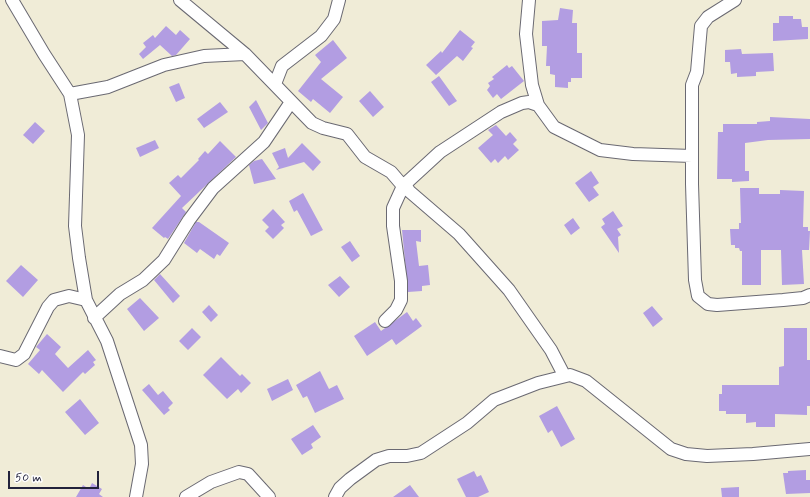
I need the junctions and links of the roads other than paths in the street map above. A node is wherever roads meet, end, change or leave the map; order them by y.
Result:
1 (12, 0) edge
2 (180, 0) edge
3 (339, 0) edge
4 (529, 0) edge
5 (735, 0) edge
6 (245, 54) junction
7 (275, 84) junction
8 (70, 94) junction
9 (291, 102) junction
10 (538, 105) junction
11 (692, 156) junction
12 (404, 185) junction
13 (810, 295) edge
14 (86, 300) junction
15 (94, 318) junction
16 (385, 321) dead end
17 (0, 356) edge
18 (564, 375) junction
19 (810, 449) edge
20 (136, 497) edge
21 (186, 497) edge
22 (269, 497) edge
23 (335, 497) edge

1 - 8 street
2 - 6 street
3 - 7 street
4 - 10 street
5 - 11 street
6 - 7 street
6 - 8 street
7 - 9 street
8 - 14 street
9 - 12 street
9 - 15 street
10 - 11 street
10 - 12 street
11 - 13 street
12 - 16 street
12 - 18 street
14 - 15 street
14 - 17 street
15 - 20 street
18 - 19 street
18 - 23 street
21 - 22 street

